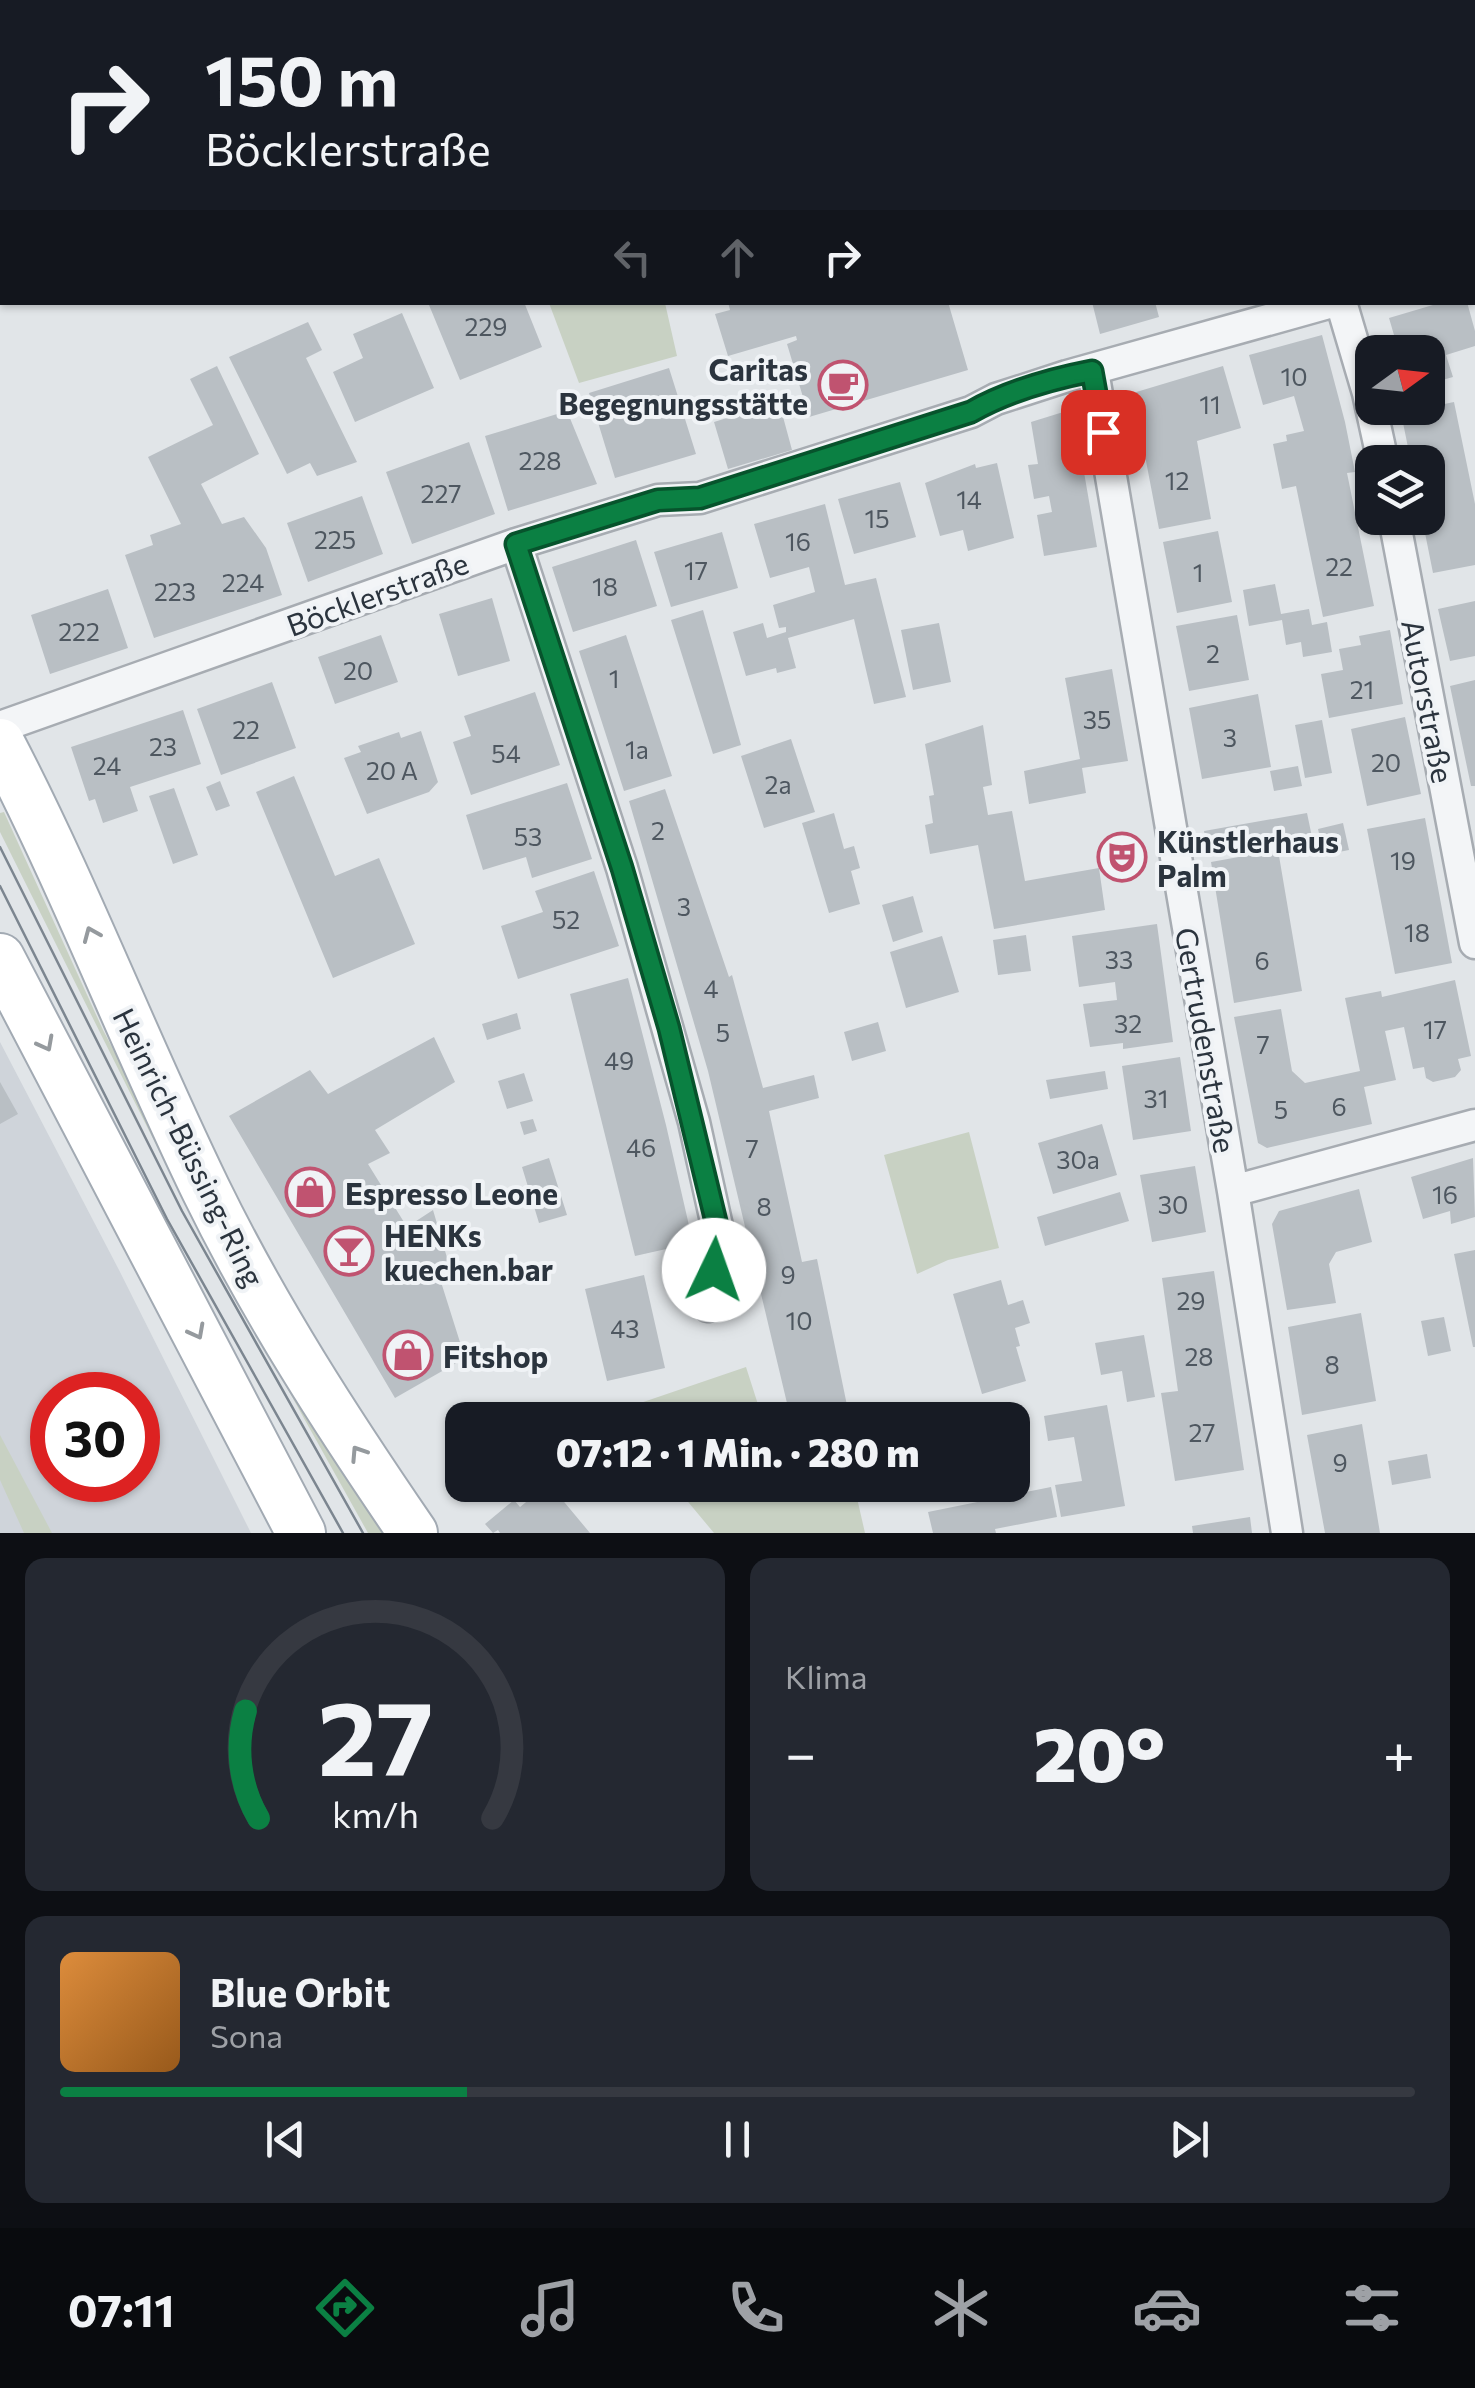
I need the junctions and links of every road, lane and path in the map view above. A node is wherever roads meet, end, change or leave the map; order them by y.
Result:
1 (1322, 305) edge
2 (1342, 305) edge
3 (1092, 371) junction
4 (1379, 445) edge
5 (1397, 535) edge
6 (516, 544) junction
7 (0, 728) edge
8 (0, 743) edge
9 (1475, 943) edge
10 (0, 958) edge
11 (1475, 1126) edge
12 (1232, 1191) junction
13 (708, 1306) dead end
14 (301, 1533) edge
15 (413, 1533) edge
16 (1287, 1533) edge

1 - 3 street, Böcklerstraße
2 - 4 street
3 - 6 street, Böcklerstraße
3 - 12 street, Gertrudenstraße
5 - 9 street, Autorstraße
6 - 7 street, Böcklerstraße
6 - 13 street
15 -> 8 main road, Heinrich-Büssing-Ring
10 -> 14 main road
11 - 12 street
12 - 16 street, Gertrudenstraße

